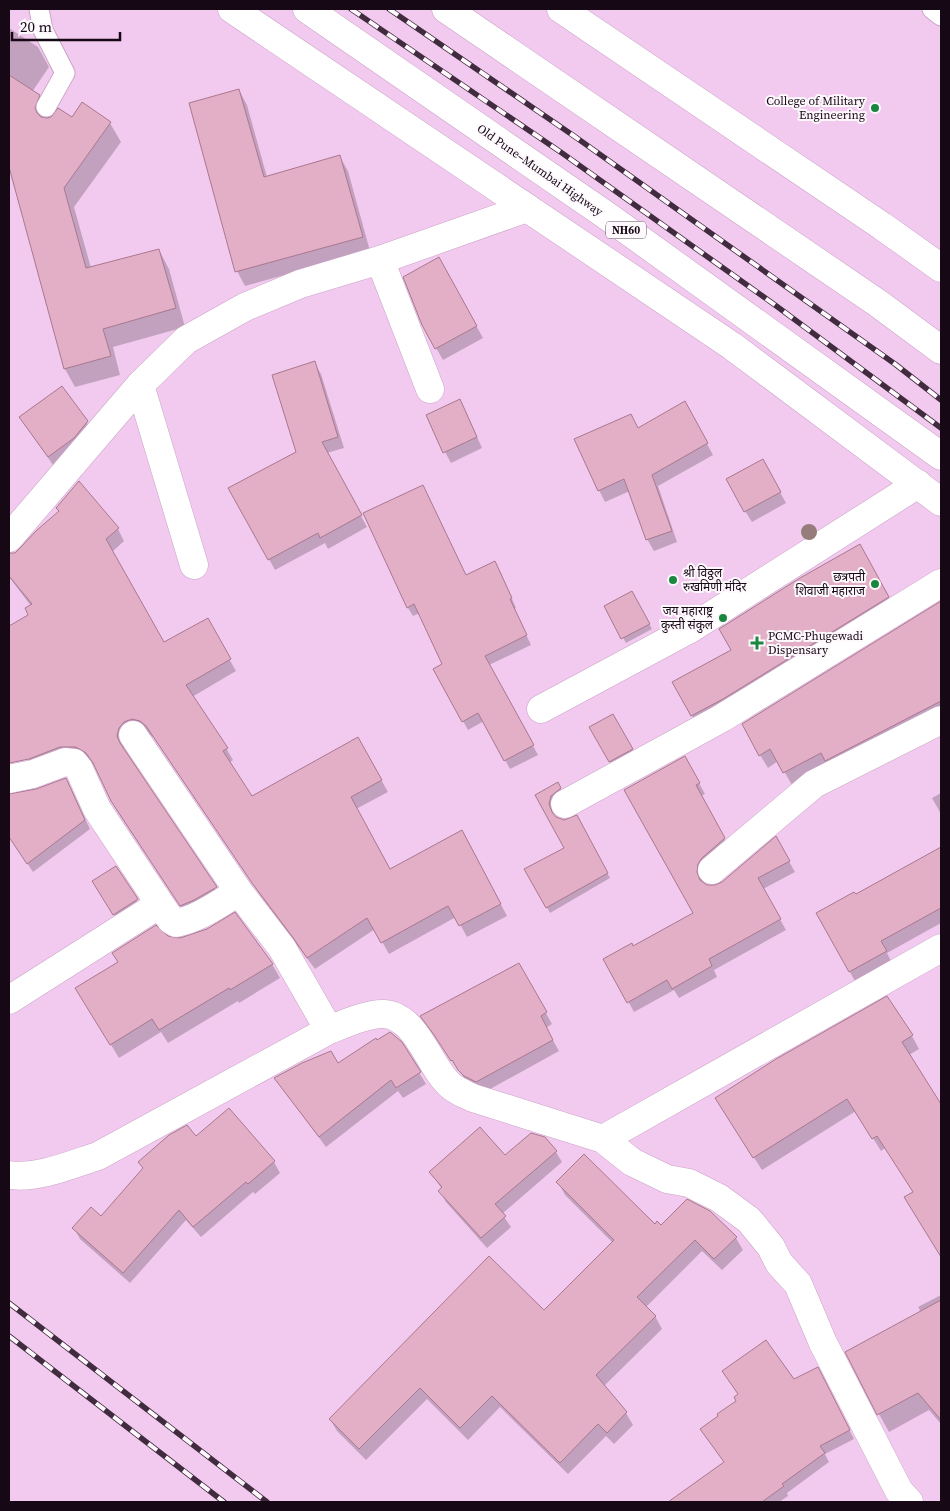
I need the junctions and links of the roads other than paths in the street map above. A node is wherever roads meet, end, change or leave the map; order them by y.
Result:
1 (39, 9) edge
2 (232, 9) edge
3 (307, 9) edge
4 (446, 9) edge
5 (561, 9) edge
6 (932, 9) edge
7 (941, 16) edge
8 (46, 107) dead end
9 (527, 208) junction
10 (380, 260) junction
11 (941, 268) edge
12 (941, 350) edge
13 (140, 385) junction
14 (430, 389) dead end
15 (941, 456) edge
16 (918, 484) junction
17 (941, 502) edge
18 (9, 538) edge
19 (194, 565) dead end
20 (941, 583) edge
21 (541, 709) dead end
22 (941, 720) edge
23 (133, 735) dead end
24 (9, 779) edge
25 (565, 804) dead end
26 (712, 870) dead end
27 (239, 892) junction
28 (160, 904) junction
29 (941, 948) edge
30 (9, 1000) edge
31 (329, 1030) junction
32 (603, 1139) junction
33 (9, 1175) edge
34 (910, 1502) edge

1 - 8 lane
2 - 9 main road
3 - 15 main road, Old Pune–Mumbai Highway / NH60
4 - 12 main road
5 - 11 main road
6 - 7 lane
9 - 10 main road
9 - 16 main road
10 - 13 main road
10 - 14 main road
13 - 18 main road
13 - 19 main road
16 - 17 main road
16 - 21 main road
20 - 25 main road
22 - 26 main road
23 - 27 main road
24 - 28 main road
27 - 28 main road
27 - 31 main road
28 - 30 main road
29 - 32 main road
31 - 32 main road
31 - 33 main road
32 - 34 main road

